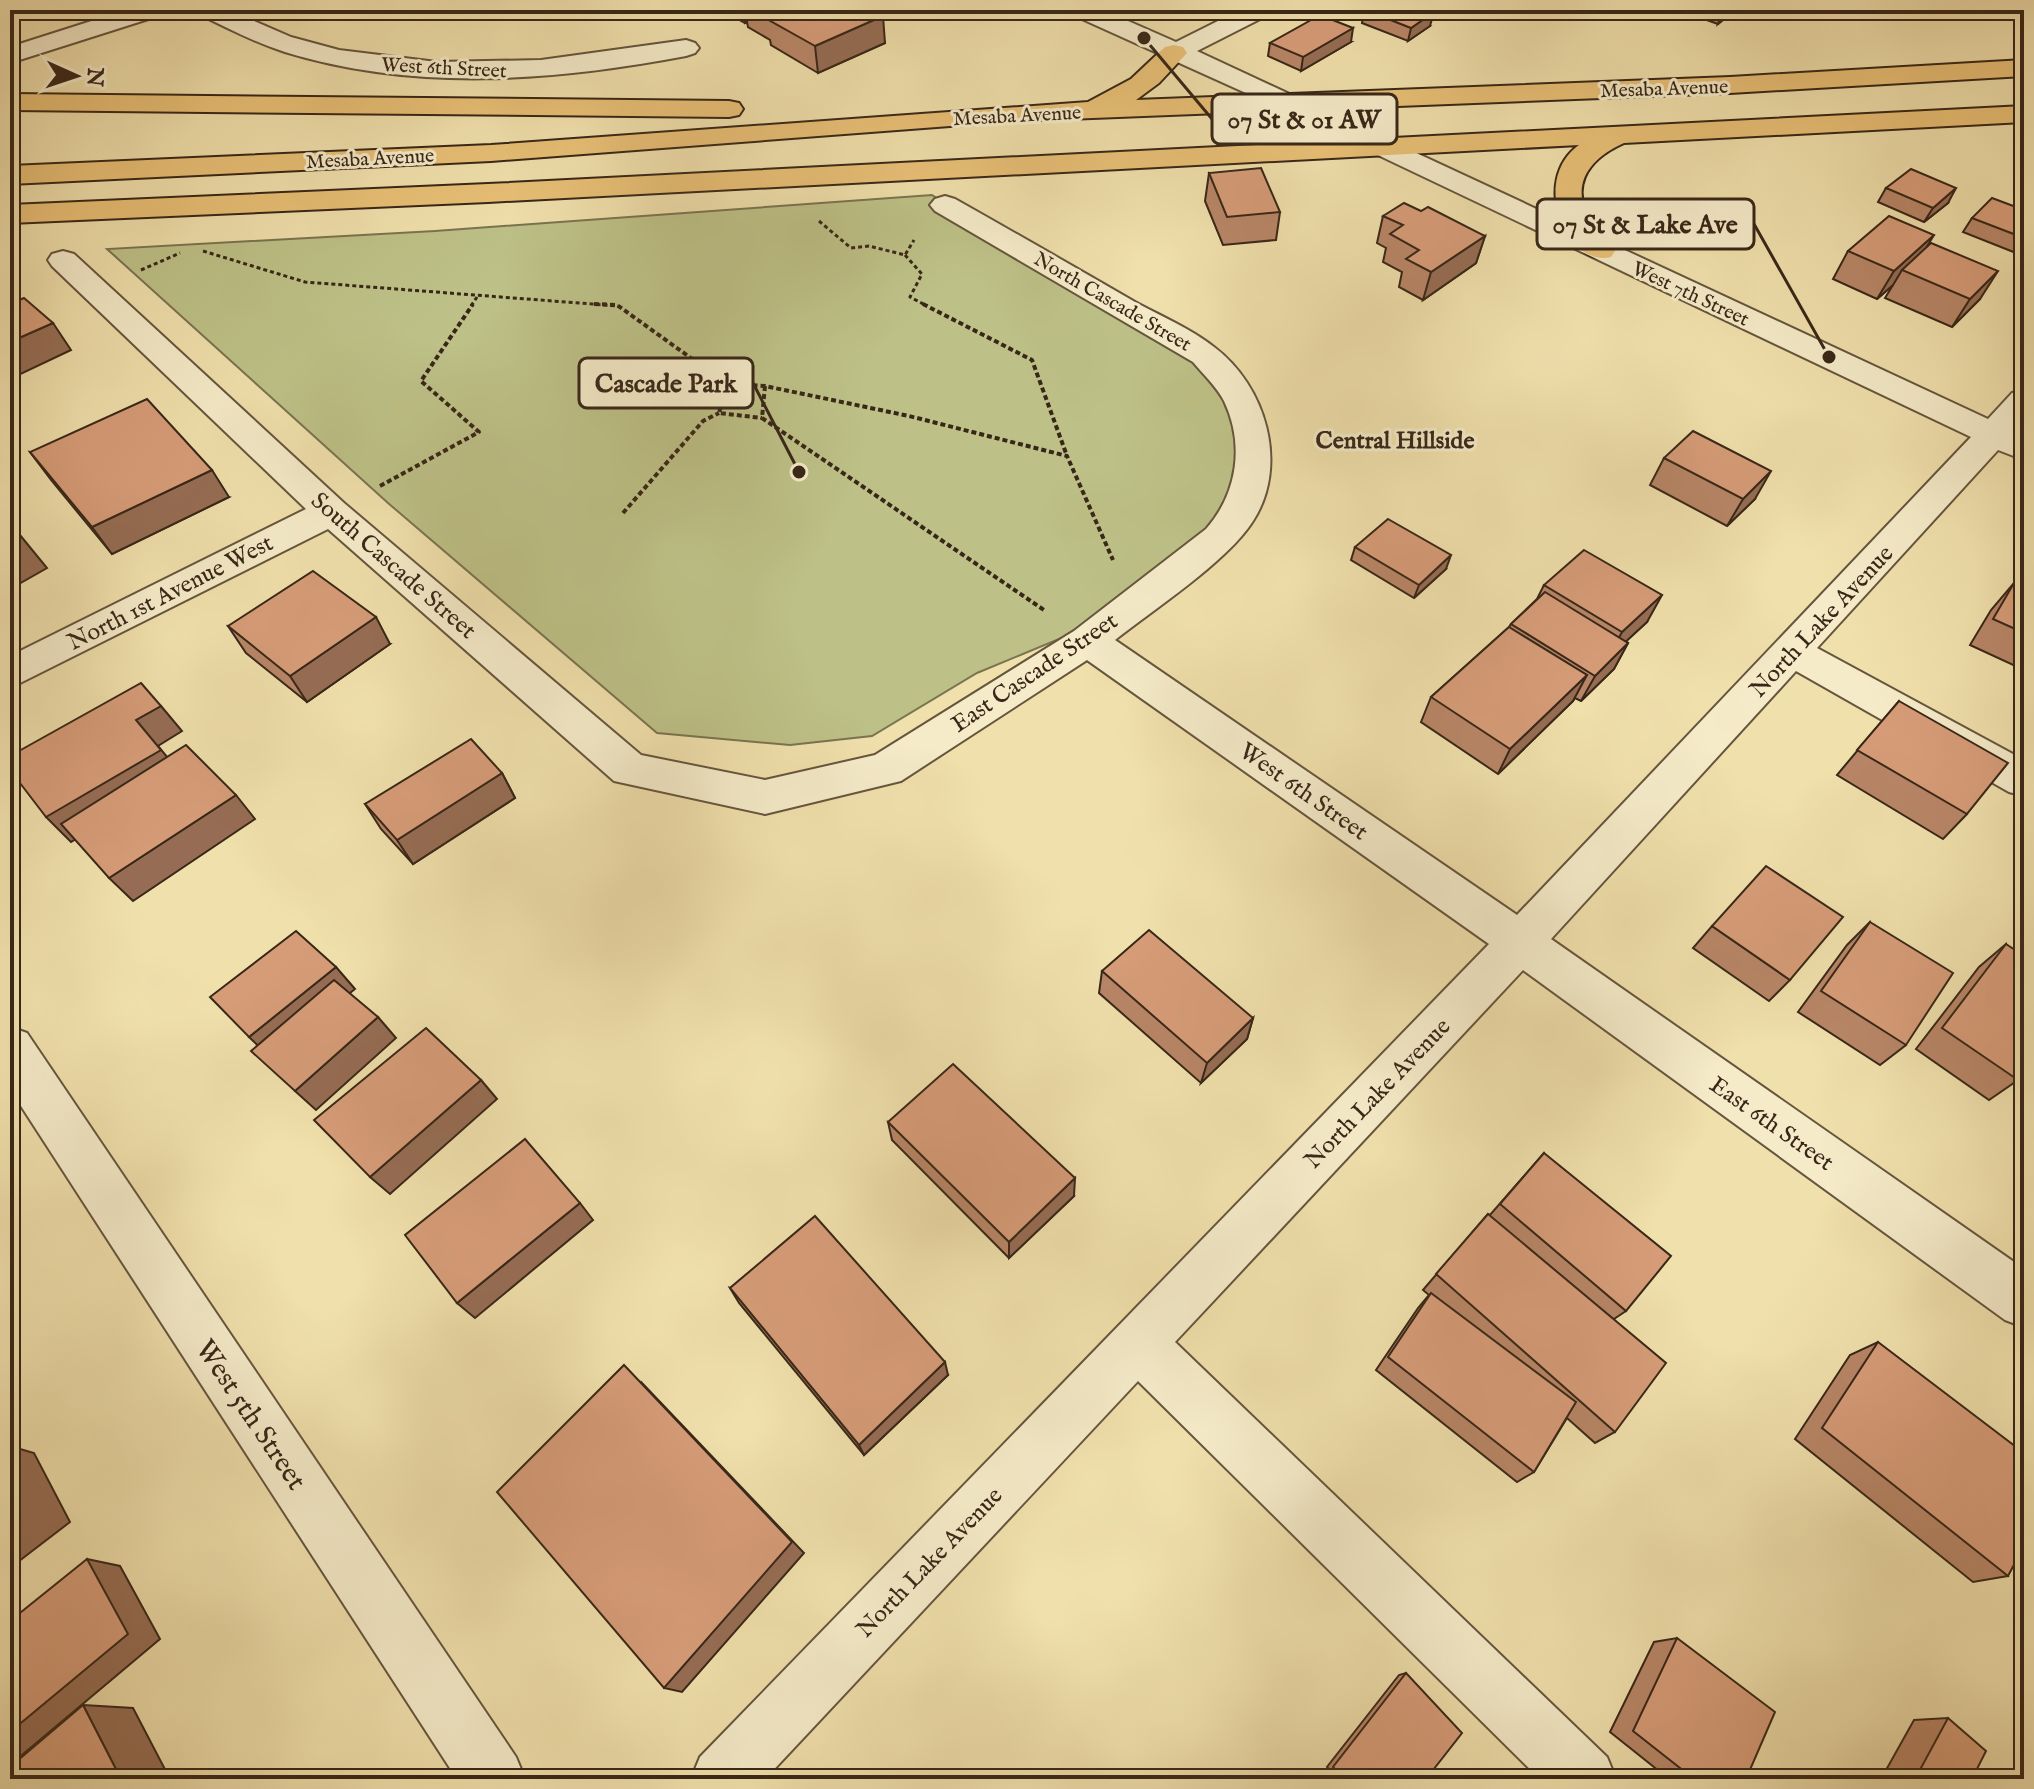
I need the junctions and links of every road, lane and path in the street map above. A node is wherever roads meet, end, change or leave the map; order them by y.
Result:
1 (152, 10) edge
2 (209, 10) edge
3 (1082, 10) edge
4 (1259, 10) edge
5 (686, 48) dead end
6 (1174, 53) junction
7 (10, 55) edge
8 (2024, 68) edge
9 (1287, 101) junction
10 (10, 102) edge
11 (1079, 111) junction
12 (1016, 113) junction
13 (2024, 114) edge
14 (1623, 133) junction
15 (1377, 146) junction
16 (10, 175) edge
17 (945, 205) joint
18 (10, 214) edge
19 (819, 221) dead end
20 (195, 246) dead end
21 (1600, 251) junction
22 (905, 255) junction
23 (63, 260) dead end
24 (477, 297) junction
25 (727, 384) junction
26 (765, 386) junction
27 (719, 413) junction
28 (762, 418) junction
29 (1250, 427) joint
30 (2014, 428) edge
31 (1067, 456) junction
32 (379, 486) dead end
33 (331, 512) junction
34 (623, 513) dead end
35 (1132, 605) junction
36 (1088, 641) junction
37 (1793, 652) junction
38 (10, 673) edge
39 (2024, 780) edge
40 (765, 797) joint
41 (1519, 944) junction
42 (10, 1048) edge
43 (2024, 1301) edge
44 (1138, 1343) junction
45 (494, 1779) edge
46 (722, 1779) edge
47 (1585, 1779) edge

1 - 7 street
2 - 5 street, West 6th Street
3 - 6 street, West 7th Street
4 - 6 street
6 - 9 street, West 7th Street
6 - 11 highway
8 - 9 highway, Mesaba Avenue
9 - 11 highway, Mesaba Avenue
9 - 15 street, West 7th Street
10 - 12 highway
11 - 12 highway, Mesaba Avenue
12 - 16 highway, Mesaba Avenue
13 - 14 highway, Mesaba Avenue
14 - 15 highway, Mesaba Avenue
14 - 21 highway
15 - 18 highway, Mesaba Avenue
15 - 21 street, West 7th Street
17 - 22 path
17 - 29 street, North Cascade Street
19 - 22 path
20 - 24 path
21 - 30 street, West 7th Street
22 - 31 path
23 - 33 street, South Cascade Street
24 - 25 path
24 - 32 path
25 - 26 path
25 - 27 path
26 - 28 path
26 - 31 path
27 - 28 path
27 - 34 path
28 - 36 path
29 - 35 street, East Cascade Street
30 - 37 street, North Lake Avenue
31 - 35 path
33 - 38 street, North 1st Avenue West
33 - 40 street, South Cascade Street
35 - 36 street, East Cascade Street
36 - 40 street, East Cascade Street
36 - 41 street, West 6th Street
37 - 39 street
37 - 41 street, North Lake Avenue
41 - 43 street, East 6th Street
41 - 44 street, North Lake Avenue
42 - 45 street, West 5th Street
44 - 46 street, North Lake Avenue
44 - 47 street

